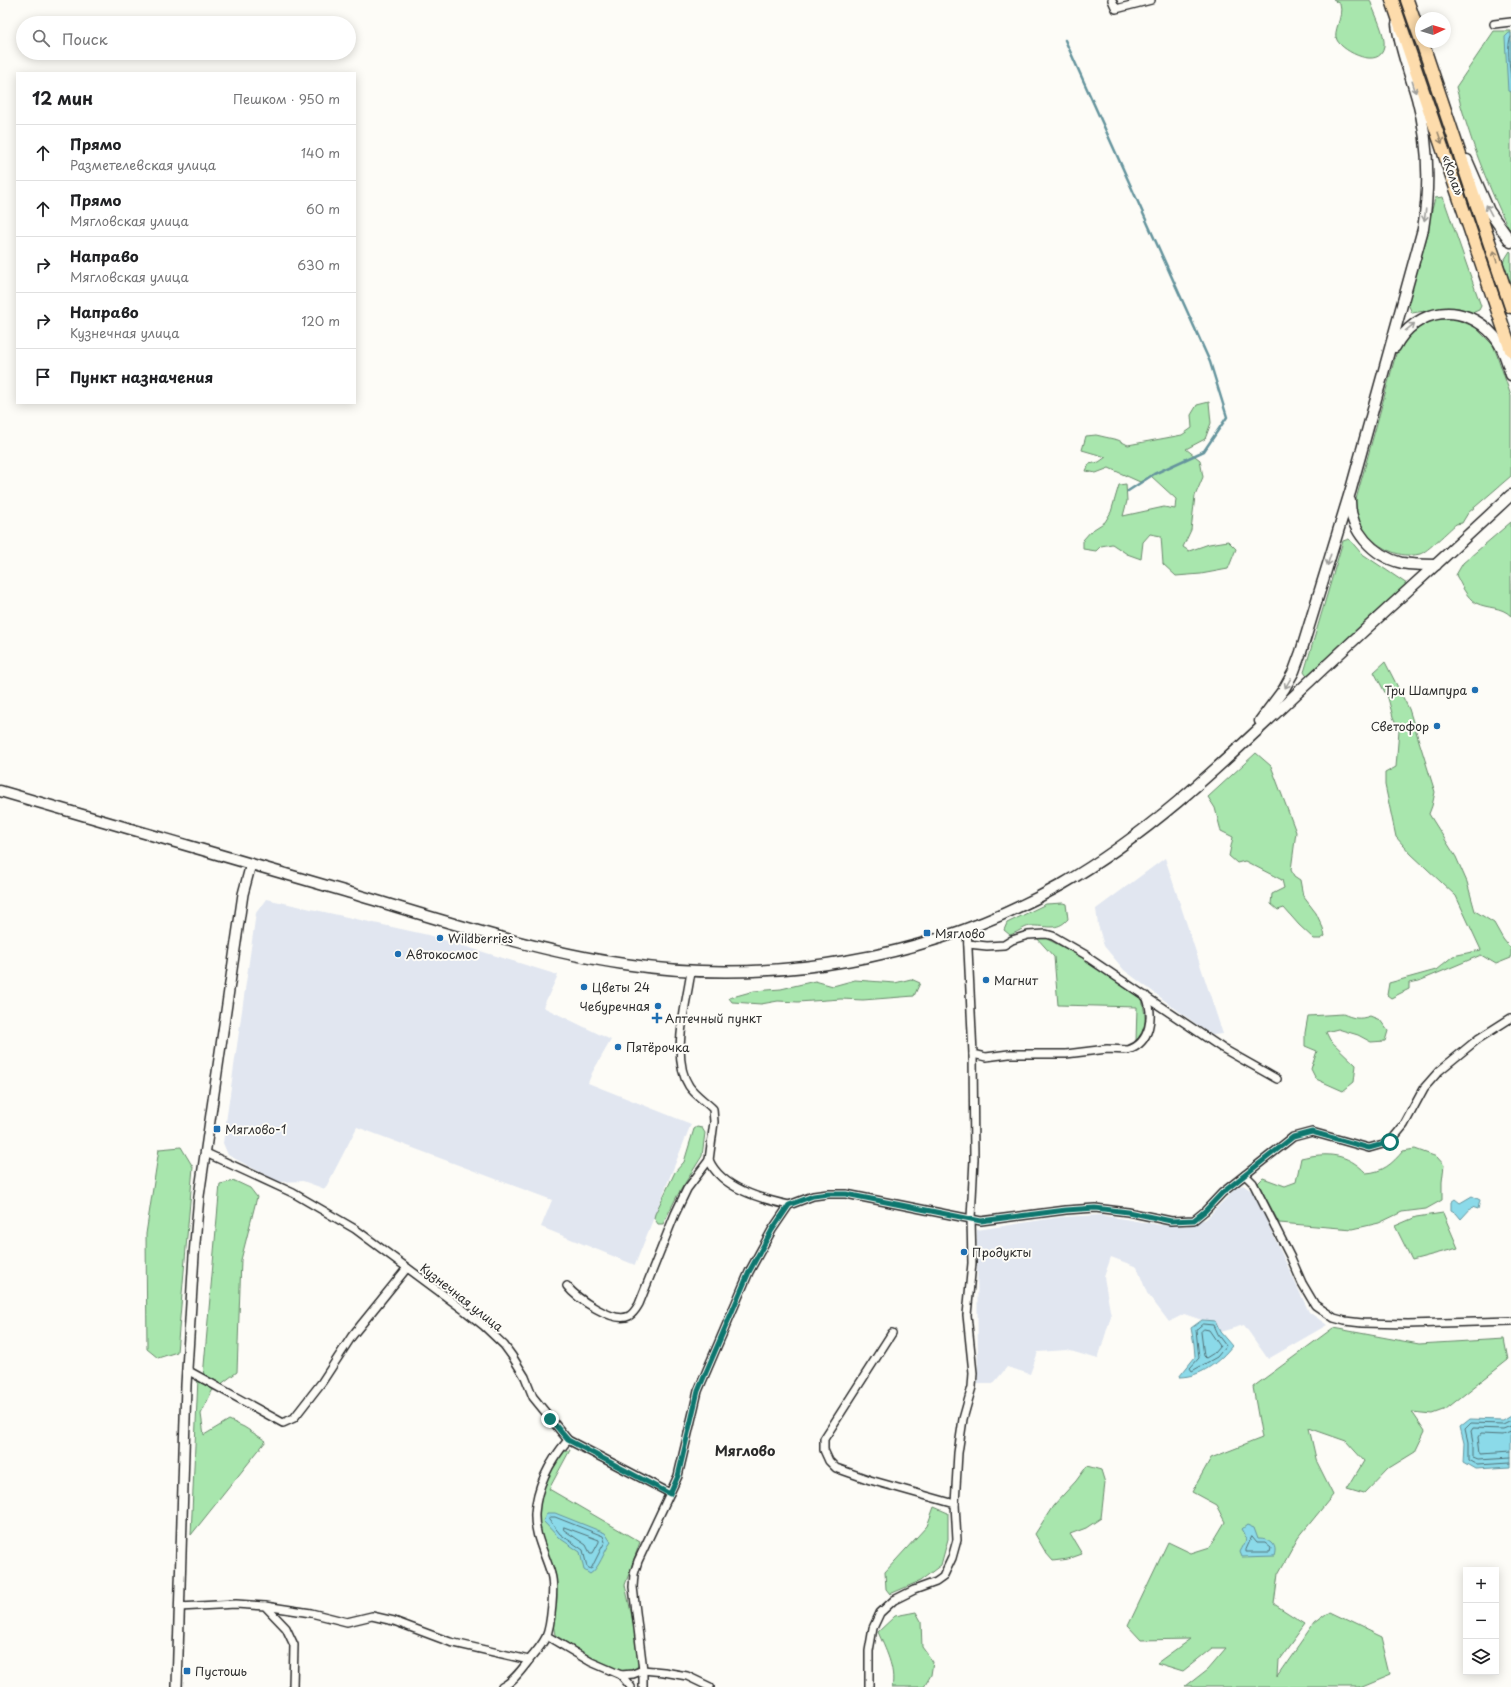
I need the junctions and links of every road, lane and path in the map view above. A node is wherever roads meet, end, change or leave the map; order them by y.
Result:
1 (1112, 0) edge
2 (1151, 0) edge
3 (1407, 0) edge
4 (1394, 4) edge
5 (1511, 22) edge
6 (1415, 23) edge
7 (1494, 24) dead end
8 (1423, 48) edge
9 (1448, 118) junction
10 (1511, 242) edge
11 (1511, 307) edge
12 (1511, 350) edge
13 (1388, 359) junction
14 (1511, 375) edge
15 (1351, 489) junction
16 (1511, 495) edge
17 (1436, 565) junction
18 (1249, 738) junction
19 (0, 791) edge
20 (251, 864) junction
21 (967, 928) junction
22 (968, 944) junction
23 (691, 971) junction
24 (1146, 996) junction
25 (1511, 1018) edge
26 (973, 1054) junction
27 (1277, 1079) dead end
28 (206, 1153) junction
29 (709, 1160) junction
30 (1245, 1175) junction
31 (789, 1205) junction
32 (971, 1218) junction
33 (407, 1268) junction
34 (567, 1286) dead end
35 (1511, 1321) edge
36 (892, 1333) dead end
37 (187, 1370) junction
38 (568, 1440) junction
39 (670, 1494) junction
40 (955, 1504) junction
41 (265, 1606) junction
42 (179, 1607) junction
43 (547, 1636) junction
44 (529, 1660) junction
45 (644, 1670) junction
46 (621, 1675) junction
47 (177, 1687) edge
48 (293, 1687) edge
49 (502, 1687) edge
50 (631, 1687) edge
51 (643, 1687) edge
52 (710, 1687) edge
53 (870, 1687) edge

1 - 2 street
3 - 6 highway, «Кола»
4 -> 12 highway, «Кола»
4 -> 13 main road
5 - 7 street
8 - 9 highway, «Кола»
10 -> 9 main road
11 -> 9 highway, «Кола»
13 -> 14 main road
13 - 15 main road
15 - 17 main road
15 -> 18 main road
16 - 17 main road
17 - 18 main road
18 - 21 main road
19 - 20 main road
20 - 23 main road
20 - 28 street
21 - 22 street
21 - 23 main road
22 - 24 street
22 - 26 street
23 - 29 street
24 - 26 street
24 - 27 street
25 - 30 street
26 - 32 street
28 - 33 street, Кузнечная улица
28 - 37 street
29 - 31 street
29 - 34 street
30 - 32 street
30 - 35 street
31 - 32 street
31 - 39 street
32 - 40 street
33 - 37 street
33 - 38 street, Кузнечная улица
36 - 40 street
37 - 42 street
38 - 39 street, Кузнечная улица
38 - 43 street
39 - 45 street
40 - 53 street
41 - 42 street
41 - 44 street
41 - 48 street
42 - 47 street
43 - 44 street
43 - 46 street
44 - 49 street
45 - 46 street
45 - 51 street
45 - 52 street
46 - 50 street

